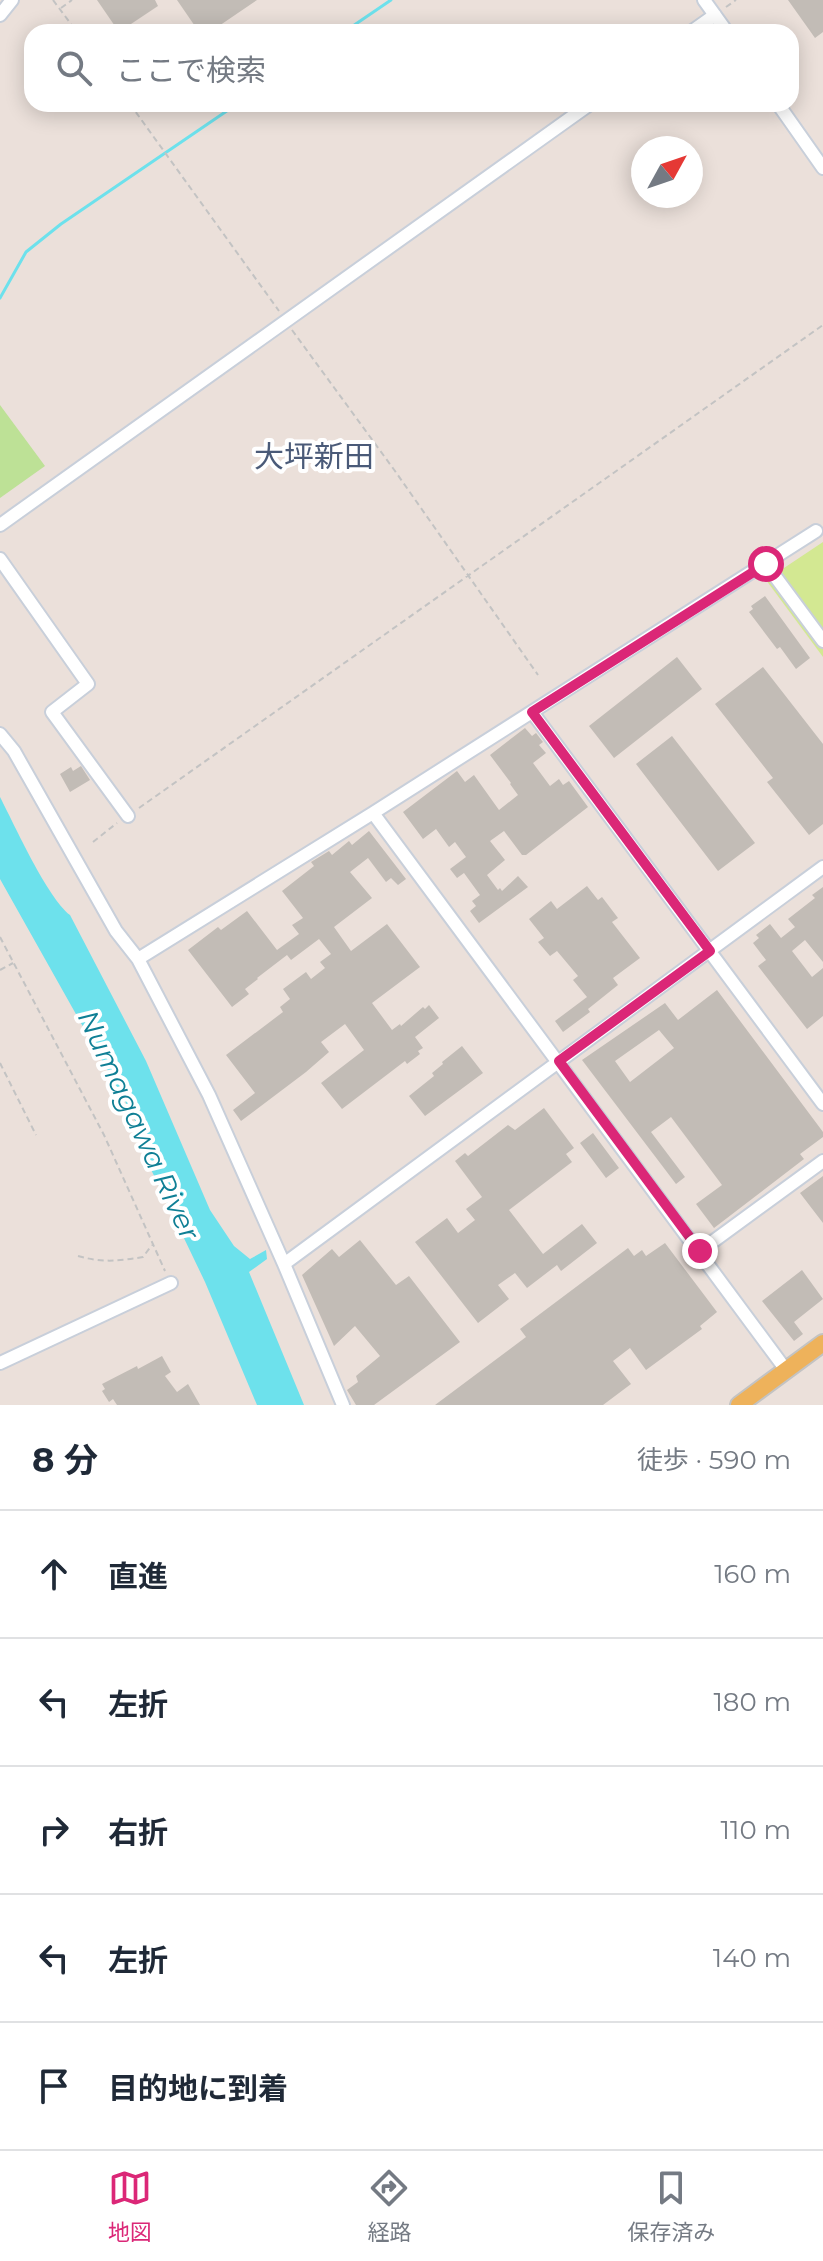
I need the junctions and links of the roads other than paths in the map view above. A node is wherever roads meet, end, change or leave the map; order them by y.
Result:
1 (12, 0) edge
2 (704, 0) edge
3 (0, 15) edge
4 (715, 15) junction
5 (702, 24) edge
6 (721, 24) edge
7 (579, 112) edge
8 (784, 112) edge
9 (823, 168) edge
10 (0, 525) edge
11 (816, 531) dead end
12 (0, 559) edge
13 (766, 564) junction
14 (823, 641) edge
15 (532, 712) junction
16 (0, 734) edge
17 (373, 813) junction
18 (128, 816) road end
19 (823, 867) edge
20 (710, 951) junction
21 (138, 959) junction
22 (559, 1061) junction
23 (823, 1104) edge
24 (823, 1161) edge
25 (700, 1251) junction
26 (284, 1264) junction
27 (171, 1283) road end
28 (823, 1343) edge
29 (0, 1363) edge
30 (786, 1370) junction
31 (343, 1405) edge
32 (739, 1405) edge

1 - 3 street
2 - 4 street
4 - 5 street
4 - 6 street
7 - 10 street
8 - 9 street
11 - 13 street
12 - 18 street
13 - 14 street
13 - 15 street
15 - 17 street
15 - 20 street
16 - 21 street
17 - 21 street
17 - 22 street
19 - 20 street
20 - 22 street
20 - 23 street
21 - 26 street
22 - 25 street
22 - 26 street
24 - 25 street
25 - 30 street
26 - 31 street
27 - 29 street
28 - 30 main road
30 - 32 main road

